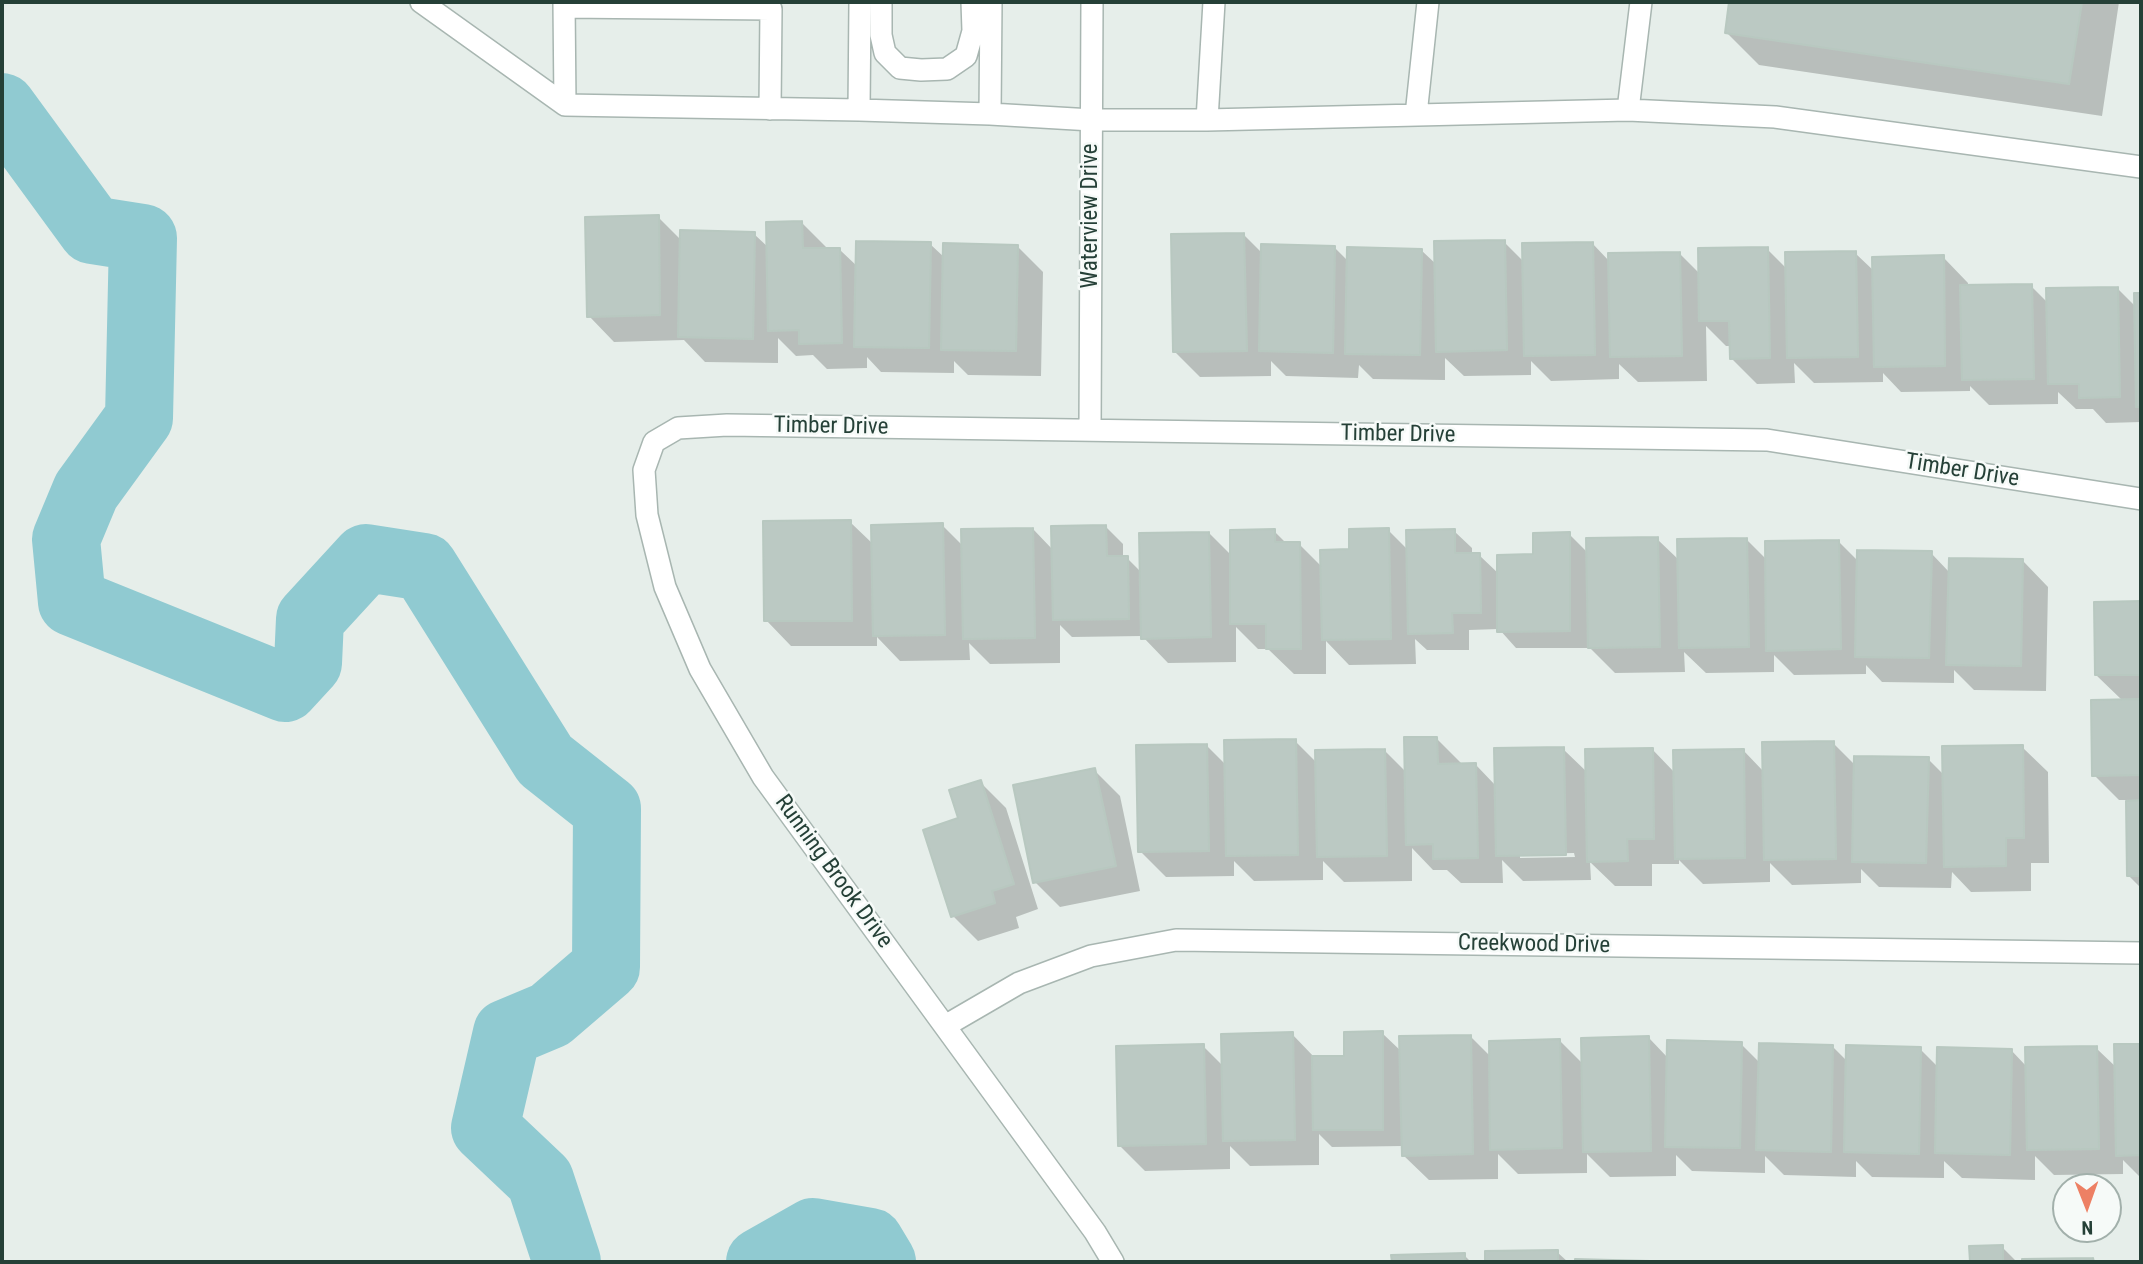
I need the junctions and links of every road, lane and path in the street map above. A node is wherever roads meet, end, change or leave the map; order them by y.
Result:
1 (421, 2) edge
2 (860, 2) edge
3 (881, 2) edge
4 (972, 2) edge
5 (991, 2) edge
6 (1092, 2) edge
7 (1214, 2) edge
8 (1428, 2) edge
9 (1641, 2) edge
10 (564, 4) edge
11 (771, 6) edge
12 (565, 105) junction
13 (770, 109) junction
14 (859, 110) junction
15 (1628, 110) junction
16 (990, 114) junction
17 (1416, 115) junction
18 (1092, 120) junction
19 (1207, 120) junction
20 (2141, 167) edge
21 (1090, 430) junction
22 (654, 442) joint
23 (2141, 499) edge
24 (2141, 953) edge
25 (945, 1026) junction
26 (1113, 1262) edge

1 - 12 street
2 - 14 street
3 - 4 street
5 - 16 street
6 - 18 street, Waterview Drive
7 - 19 street
8 - 17 street
9 - 15 street
10 - 11 street
10 - 12 street
11 - 13 street
12 - 13 street
13 - 14 street
14 - 16 street
15 - 17 street
15 - 20 street
16 - 18 street
17 - 19 street
18 - 19 street
18 - 21 street, Waterview Drive
21 - 22 street, Timber Drive
21 - 23 street, Timber Drive
22 - 25 street, Running Brook Drive
24 - 25 street, Creekwood Drive
25 - 26 street, Running Brook Drive

